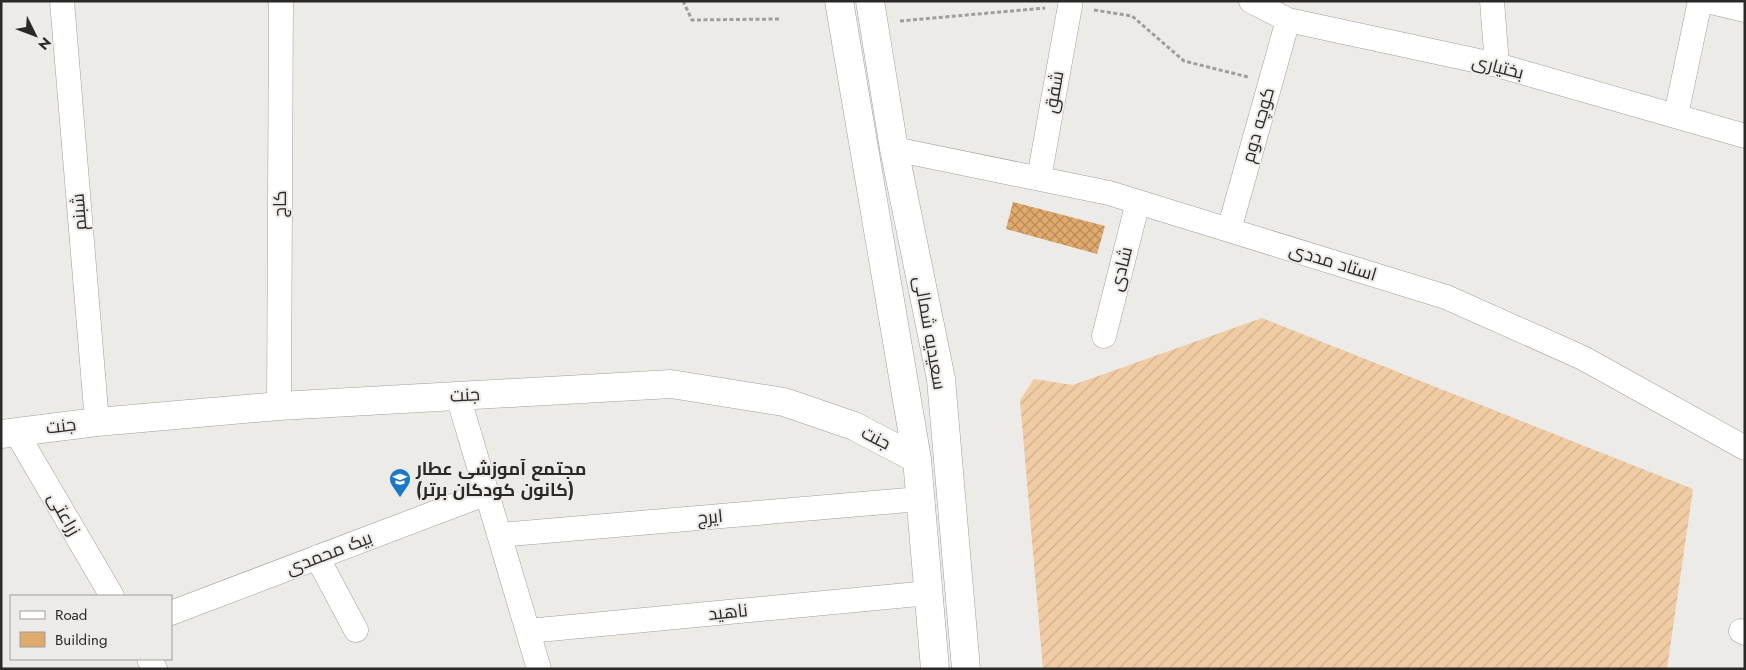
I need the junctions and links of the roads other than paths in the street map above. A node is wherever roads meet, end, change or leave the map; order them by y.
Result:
1 (62, 1) edge
2 (281, 1) edge
3 (839, 1) edge
4 (870, 1) edge
5 (1251, 1) edge
6 (1492, 1) edge
7 (1700, 1) edge
8 (1707, 1) edge
9 (1070, 6) dead end
10 (1745, 10) edge
11 (1288, 20) junction
12 (1496, 65) junction
13 (1676, 115) junction
14 (1745, 136) edge
15 (894, 149) junction
16 (864, 155) junction
17 (1039, 178) junction
18 (1138, 202) junction
19 (1229, 230) junction
20 (1104, 336) dead end
21 (458, 396) junction
22 (279, 406) junction
23 (97, 422) junction
24 (9, 433) edge
25 (1745, 448) edge
26 (917, 459) junction
27 (487, 493) junction
28 (920, 499) junction
29 (499, 535) junction
30 (317, 558) junction
31 (929, 593) junction
32 (111, 595) edge
33 (172, 613) edge
34 (356, 630) dead end
35 (528, 631) junction
36 (536, 668) edge
37 (936, 669) edge
38 (966, 669) edge

1 - 23 street, شبنم
2 - 22 street, کاج
3 - 16 main road, سعیدیه شمالی
4 - 15 main road, سعیدیه شمالی
5 - 11 street, بختیاری
6 - 12 street
7 - 13 street
8 - 10 street
9 - 17 street, شفق
11 - 12 street, بختیاری
11 - 19 street, کوچه دوم
12 - 13 street, بختیاری
13 - 14 street, بختیاری
15 - 16 main road
15 - 17 street, استاد مددی
15 - 38 main road, سعیدیه شمالی
16 - 26 main road, سعیدیه شمالی
17 - 18 street, استاد مددی
18 - 19 street, استاد مددی
18 - 20 street, شادی
19 - 25 street, استاد مددی
21 - 22 main road, جنت
21 - 26 main road, جنت
21 - 27 street
22 - 23 main road, جنت
23 - 24 main road, جنت
24 - 32 street, زراعتی
26 - 28 main road, سعیدیه شمالی
27 - 29 street
27 - 30 street, بیک محمدی
28 - 29 street, ایرج
28 - 31 main road, سعیدیه شمالی
29 - 35 street
30 - 33 street, بیک محمدی
30 - 34 street
31 - 35 street, ناهید
31 - 37 main road, سعیدیه شمالی
35 - 36 street

